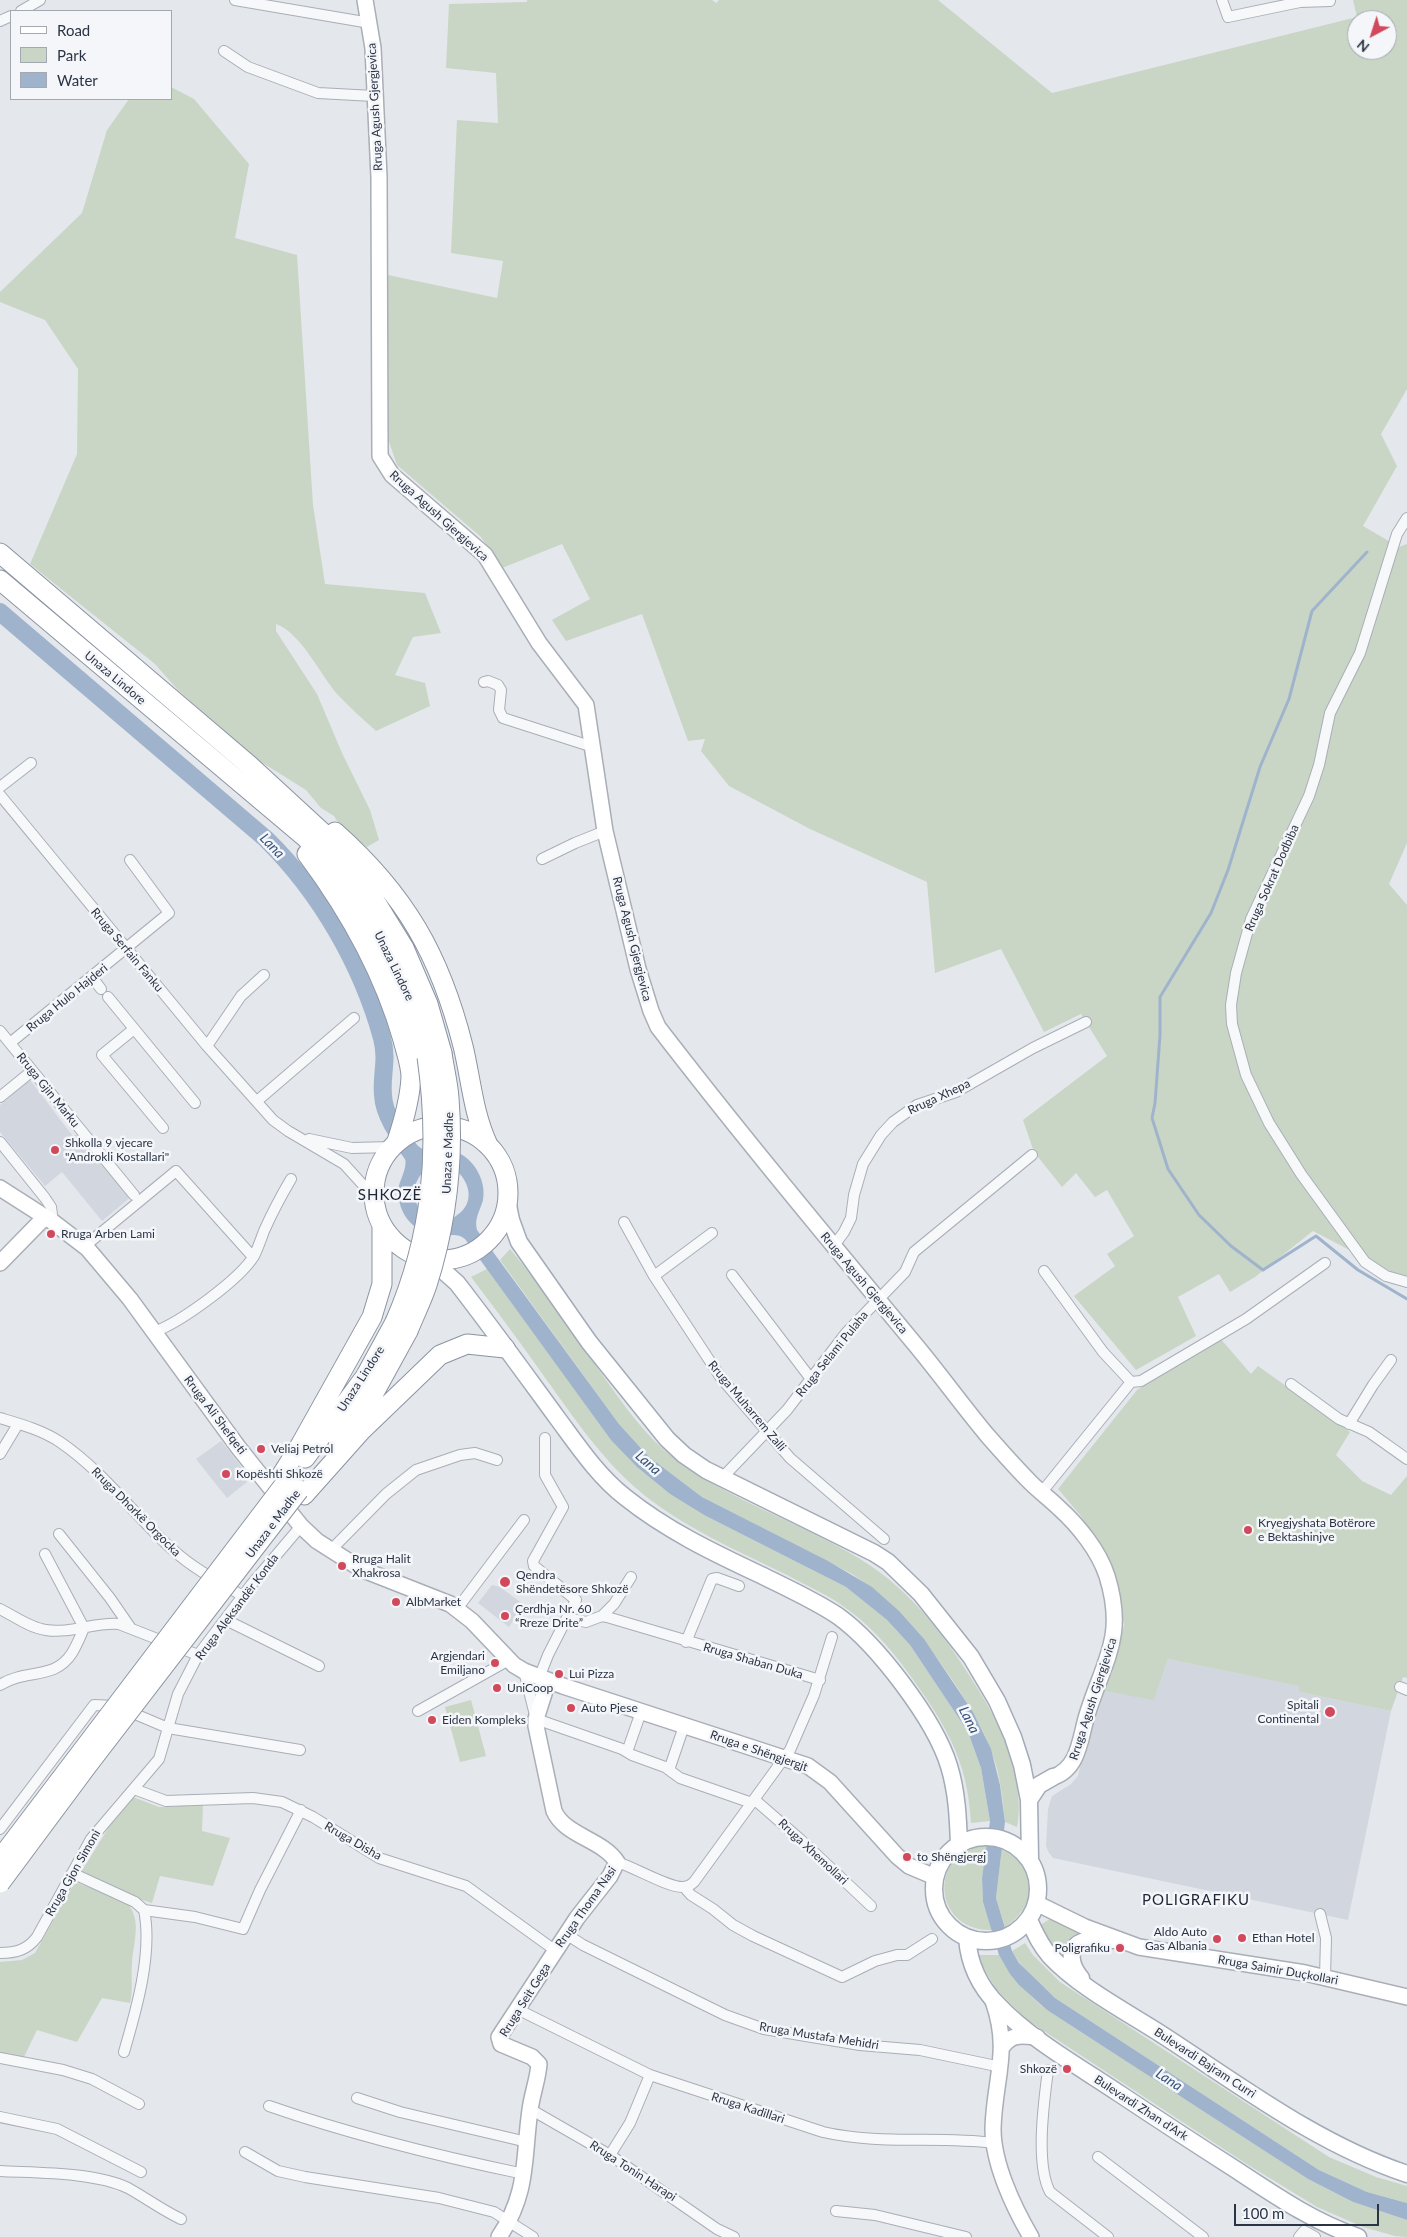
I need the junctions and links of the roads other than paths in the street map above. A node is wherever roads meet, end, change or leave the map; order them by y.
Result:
1 (40, 0) edge
2 (235, 0) edge
3 (365, 0) edge
4 (1222, 0) edge
5 (1330, 1) edge
6 (23, 10) edge
7 (370, 23) junction
8 (224, 51) dead end
9 (374, 96) junction
10 (1407, 518) edge
11 (0, 553) edge
12 (0, 580) edge
13 (134, 667) junction
14 (115, 677) junction
15 (484, 682) dead end
16 (593, 747) junction
17 (31, 763) dead end
18 (0, 787) edge
19 (0, 795) edge
20 (605, 831) junction
21 (542, 859) dead end
22 (130, 860) dead end
23 (126, 950) junction
24 (264, 975) dead end
25 (92, 977) junction
26 (428, 1004) joint
27 (354, 1018) dead end
28 (1086, 1022) dead end
29 (134, 1029) junction
30 (0, 1031) edge
31 (10, 1043) junction
32 (207, 1046) junction
33 (434, 1055) junction
34 (32, 1071) junction
35 (0, 1097) edge
36 (257, 1101) junction
37 (196, 1103) dead end
38 (162, 1128) dead end
39 (401, 1135) junction
40 (300, 1137) junction
41 (0, 1142) edge
42 (488, 1145) junction
43 (1032, 1155) dead end
44 (291, 1179) dead end
45 (0, 1188) edge
46 (134, 1195) dead end
47 (374, 1196) junction
48 (508, 1204) junction
49 (49, 1219) junction
50 (624, 1222) dead end
51 (382, 1227) junction
52 (712, 1233) dead end
53 (85, 1246) junction
54 (833, 1247) junction
55 (253, 1257) junction
56 (422, 1258) junction
57 (0, 1263) edge
58 (1325, 1263) dead end
59 (1044, 1271) dead end
60 (732, 1275) dead end
61 (654, 1276) junction
62 (1407, 1282) edge
63 (877, 1300) junction
64 (154, 1332) junction
65 (505, 1348) junction
66 (1392, 1360) dead end
67 (811, 1379) junction
68 (1131, 1382) junction
69 (1292, 1384) dead end
70 (0, 1418) edge
71 (18, 1424) junction
72 (1349, 1424) junction
73 (766, 1431) junction
74 (546, 1438) dead end
75 (0, 1454) edge
76 (1407, 1459) edge
77 (497, 1460) dead end
78 (722, 1478) junction
79 (293, 1485) junction
80 (1041, 1493) junction
81 (524, 1520) dead end
82 (301, 1526) junction
83 (59, 1534) dead end
84 (884, 1539) dead end
85 (330, 1550) junction
86 (45, 1554) dead end
87 (631, 1577) dead end
88 (739, 1586) dead end
89 (243, 1596) junction
90 (0, 1609) edge
91 (457, 1609) junction
92 (602, 1616) junction
93 (567, 1618) junction
94 (226, 1620) junction
95 (130, 1627) junction
96 (84, 1628) junction
97 (832, 1637) dead end
98 (686, 1642) junction
99 (198, 1656) junction
100 (509, 1660) junction
101 (319, 1666) dead end
102 (524, 1671) junction
103 (544, 1680) junction
104 (820, 1680) junction
105 (0, 1685) edge
106 (418, 1711) dead end
107 (641, 1712) junction
108 (536, 1719) junction
109 (684, 1726) junction
110 (168, 1728) junction
111 (300, 1750) dead end
112 (627, 1752) junction
113 (785, 1757) junction
114 (1022, 1764) junction
115 (669, 1770) junction
116 (1054, 1777) junction
117 (134, 1789) junction
118 (1029, 1800) junction
119 (754, 1801) junction
120 (301, 1810) junction
121 (0, 1829) edge
122 (959, 1844) junction
123 (0, 1859) edge
124 (1030, 1859) junction
125 (613, 1869) junction
126 (72, 1873) junction
127 (935, 1877) junction
128 (0, 1883) edge
129 (684, 1887) junction
130 (1038, 1904) junction
131 (871, 1906) dead end
132 (144, 1910) junction
133 (1320, 1914) dead end
134 (1024, 1925) junction
135 (566, 1934) junction
136 (967, 1938) junction
137 (932, 1939) dead end
138 (1118, 1940) junction
139 (556, 1951) junction
140 (0, 1953) edge
141 (1325, 1977) junction
142 (1091, 1989) junction
143 (1407, 1997) edge
144 (993, 2000) junction
145 (517, 2009) junction
146 (1037, 2037) junction
147 (1003, 2046) junction
148 (124, 2052) dead end
149 (0, 2058) edge
150 (1001, 2067) junction
151 (1048, 2070) dead end
152 (650, 2074) junction
153 (357, 2098) dead end
154 (139, 2104) dead end
155 (269, 2106) dead end
156 (530, 2110) junction
157 (0, 2117) edge
158 (527, 2142) junction
159 (994, 2143) junction
160 (245, 2152) dead end
161 (610, 2154) junction
162 (1098, 2157) dead end
163 (0, 2171) edge
164 (141, 2172) dead end
165 (524, 2174) junction
166 (1407, 2174) edge
167 (836, 2212) dead end
168 (181, 2219) dead end
169 (510, 2220) junction
170 (1030, 2236) edge
171 (499, 2237) edge
172 (533, 2237) edge
173 (734, 2237) edge
174 (966, 2237) edge
175 (1108, 2237) edge
176 (1203, 2237) edge
177 (1299, 2237) edge
178 (1316, 2237) edge
179 (1358, 2237) edge

1 - 6 street
2 - 7 street
3 - 7 main road, Rruga Agush Gjergjevica
4 - 5 street
7 - 9 main road, Rruga Agush Gjergjevica
8 - 9 street
9 - 16 main road, Rruga Agush Gjergjevica
10 - 62 street, Rruga Sokrat Dodbiba
11 - 13 highway, Unaza Lindore
12 - 14 highway, Unaza Lindore
13 - 26 highway, Unaza Lindore
13 - 42 highway
14 - 33 highway, Unaza Lindore
14 - 39 highway
15 - 16 street
16 - 20 main road, Rruga Agush Gjergjevica
17 - 18 street
19 - 23 street, Rruga Serfain Fanku
20 - 21 street
20 - 54 main road, Rruga Agush Gjergjevica
22 - 23 street, Rruga Hulo Hajderi
23 - 25 street, Rruga Hulo Hajderi
23 - 32 street, Rruga Serfain Fanku
24 - 32 street
25 - 29 street
25 - 31 street, Rruga Hulo Hajderi
26 - 33 highway, Unaza e Madhe
27 - 36 street
28 - 54 street, Rruga Xhepa
29 - 37 street
29 - 38 street
30 - 31 street, Rruga Gjin Marku
31 - 34 street, Rruga Gjin Marku
32 - 36 street, Rruga Serfain Fanku
33 - 79 highway, Unaza e Madhe, bridge
34 - 35 street
34 - 46 street, Rruga Gjin Marku
36 - 40 street, Rruga Serfain Fanku
39 - 40 street, Rruga Serfain Fanku
39 - 42 highway
39 - 47 highway
40 - 47 street, Rruga Serfain Fanku
41 - 49 street
42 - 48 highway
43 - 63 street, Rruga Selami Pulaha
44 - 55 street
45 - 49 main road, Rruga Ali Shefqeti
47 - 51 highway
48 - 56 highway
48 - 78 main road
49 - 53 main road, Rruga Ali Shefqeti
49 - 57 main road
50 - 61 street, Rruga Muharrem Zalli
51 - 56 highway
51 - 79 highway
52 - 61 street
53 - 55 street
53 - 64 main road, Rruga Ali Shefqeti
54 - 63 main road, Rruga Agush Gjergjevica
55 - 64 street
56 - 65 main road
58 - 68 street
59 - 68 street
60 - 67 street
61 - 73 street, Rruga Muharrem Zalli
63 - 67 street, Rruga Selami Pulaha
63 - 80 main road, Rruga Agush Gjergjevica
64 - 82 main road, Rruga Ali Shefqeti
65 - 79 highway
65 - 122 main road
66 - 72 street
67 - 73 street, Rruga Selami Pulaha
68 - 80 street
69 - 72 street
70 - 71 street, Rruga Dhorkë Orgocka
71 - 75 street
71 - 89 street, Rruga Dhorkë Orgocka
72 - 76 street
73 - 78 street, Rruga Selami Pulaha
73 - 84 street, Rruga Muharrem Zalli
74 - 93 street
77 - 85 street
78 - 114 main road
79 - 123 highway, Unaza e Madhe, bridge
79 - 128 highway, Unaza e Madhe, bridge
80 - 116 main road, Rruga Agush Gjergjevica
81 - 91 street
82 - 85 main road, Rruga Ali Shefqeti
82 - 89 street, Rruga Aleksandër Konda
83 - 95 street
85 - 91 main road, Rruga Ali Shefqeti
86 - 96 street
87 - 92 street
88 - 98 street, Rruga Shaban Duka
89 - 94 street, Rruga Aleksandër Konda
90 - 96 street
91 - 100 main road, Rruga Ali Shefqeti
92 - 93 street, Rruga Shaban Duka
92 - 98 street, Rruga Shaban Duka
93 - 103 street
94 - 99 street, Rruga Aleksandër Konda
94 - 101 street
95 - 96 street
95 - 99 street
96 - 105 street
97 - 104 street
98 - 104 street, Rruga Shaban Duka
99 - 110 street, Rruga Aleksandër Konda
100 - 102 main road, Rruga Ali Shefqeti
100 - 106 street
102 - 103 main road, Rruga Ali Shefqeti
102 - 108 street
103 - 107 main road, Rruga e Shëngjergjt
103 - 108 main road
104 - 113 street
107 - 109 main road, Rruga e Shëngjergjt
107 - 112 street
108 - 112 street
108 - 125 main road
109 - 113 main road, Rruga e Shëngjergjt
109 - 115 street
110 - 111 street
110 - 117 street, Rruga Gjon Simoni
110 - 121 street
112 - 115 street
113 - 119 street
113 - 127 main road, Rruga e Shëngjergjt
114 - 116 main road
114 - 118 main road
115 - 119 street
116 - 118 main road
117 - 120 street, Rruga Disha
117 - 126 street, Rruga Gjon Simoni
118 - 124 main road
119 - 129 street
119 - 131 street, Rruga Xhemollari
120 - 132 street
120 - 139 street, Rruga Disha
122 - 124 main road
122 - 127 main road
124 - 130 main road
125 - 129 street
125 - 135 main road, Rruga Thoma Nasi
126 - 132 street
126 - 140 street, Rruga Gjon Simoni
127 - 136 main road
129 - 137 street
130 - 134 main road
130 - 138 main road, Rruga Saimir Duçkollari
132 - 148 street
133 - 141 street
134 - 136 main road
134 - 142 main road, Bulevardi Bajram Curri
135 - 139 main road, Rruga Thoma Nasi
135 - 150 street, Rruga Mustafa Mehidri
136 - 144 main road, Bulevardi Zhan d'Ark
138 - 141 main road, Rruga Saimir Duçkollari
138 - 142 main road
139 - 145 main road, Rruga Seit Gega
141 - 143 main road, Rruga Saimir Duçkollari
142 - 166 main road, Bulevardi Bajram Curri
144 - 146 main road, Bulevardi Zhan d'Ark
144 - 147 main road
145 - 152 street, Rruga Kadillari
145 - 156 main road, Rruga Seit Gega
146 - 147 main road
146 - 179 main road, Bulevardi Zhan d'Ark
147 - 150 main road
149 - 154 street
150 - 159 main road
151 - 175 street
152 - 159 street, Rruga Kadillari
152 - 161 street
153 - 158 street
155 - 165 street
156 - 158 main road, Rruga Seit Gega
156 - 161 street, Rruga Tonin Harapi
157 - 164 street
158 - 165 main road, Rruga Seit Gega
159 - 170 main road
160 - 169 street
161 - 173 street, Rruga Tonin Harapi
162 - 176 street
163 - 168 street
165 - 169 main road
167 - 174 street
169 - 171 main road
169 - 172 street
177 - 178 street

